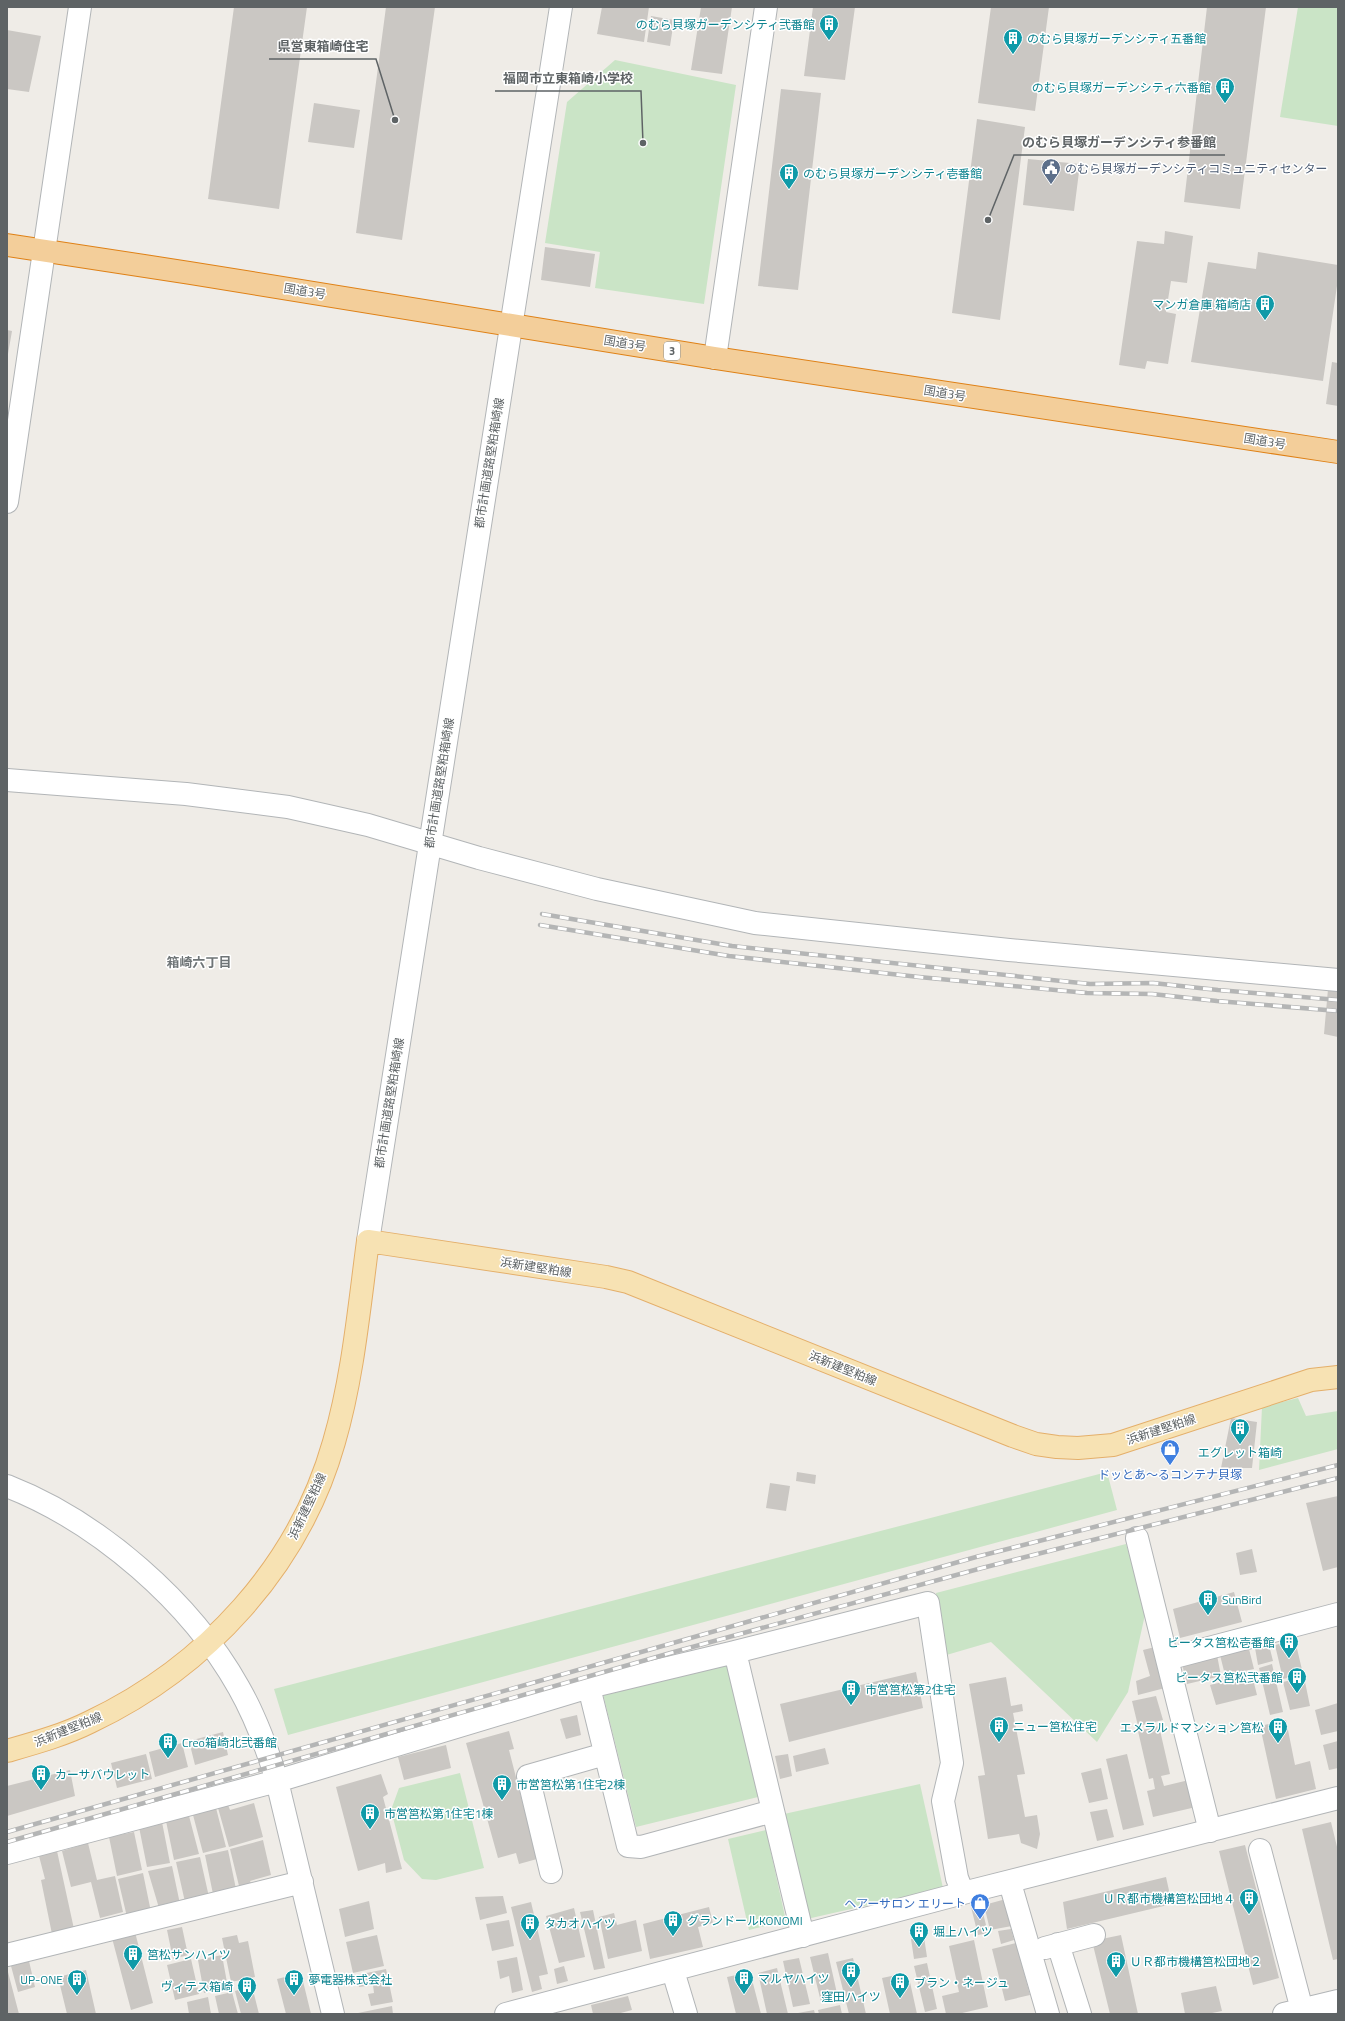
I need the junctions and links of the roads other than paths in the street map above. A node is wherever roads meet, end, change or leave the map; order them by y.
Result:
1 (80, 7) edge
2 (561, 7) edge
3 (766, 7) edge
4 (7, 245) edge
5 (43, 250) junction
6 (510, 324) junction
7 (715, 358) junction
8 (1338, 452) edge
9 (7, 502) edge
10 (7, 780) edge
11 (429, 843) junction
12 (1338, 980) edge
13 (368, 1241) junction
14 (1338, 1377) edge
15 (7, 1486) edge
16 (1137, 1538) dead end
17 (1338, 1614) edge
18 (209, 1642) junction
19 (735, 1652) junction
20 (1167, 1659) junction
21 (588, 1687) junction
22 (7, 1751) edge
23 (605, 1754) junction
24 (277, 1781) junction
25 (1338, 1798) edge
26 (773, 1811) junction
27 (1210, 1831) junction
28 (1260, 1850) dead end
29 (7, 1853) edge
30 (550, 1872) dead end
31 (302, 1882) junction
32 (1010, 1883) junction
33 (963, 1893) junction
34 (1094, 1935) dead end
35 (803, 1936) junction
36 (1058, 1944) junction
37 (1030, 1951) junction
38 (7, 1955) edge
39 (673, 1971) junction
40 (1332, 2006) edge
41 (1293, 2012) edge
42 (333, 2014) edge
43 (506, 2014) edge
44 (686, 2014) edge
45 (1048, 2014) edge
46 (1080, 2014) edge

1 - 5 street
2 - 6 street, 都市計画道路堅粕箱崎線
3 - 7 street
4 - 5 highway, 国道3号 / 3
5 - 6 highway, 国道3号 / 3
5 - 9 street
6 - 7 highway, 国道3号 / 3
6 - 11 street, 都市計画道路堅粕箱崎線
7 - 8 highway, 国道3号 / 3
10 - 11 street
11 - 12 street
11 - 13 street, 都市計画道路堅粕箱崎線
13 - 14 main road, 浜新建堅粕線
13 - 18 main road, 浜新建堅粕線
15 - 18 street
16 - 20 street
17 - 20 street
18 - 22 main road, 浜新建堅粕線
18 - 24 street
19 - 21 street
19 - 26 street
19 - 33 street
20 - 27 street
21 - 23 street
21 - 24 street
23 - 26 street
23 - 30 street
24 - 29 street
24 - 31 street
25 - 27 street
26 - 35 street
27 - 32 street
28 - 41 street
31 - 38 street
31 - 42 street
32 - 33 street
32 - 37 street
33 - 35 street
34 - 36 street
35 - 39 street
36 - 37 street
36 - 46 street
37 - 45 street
39 - 43 street
39 - 44 street
40 - 41 street

